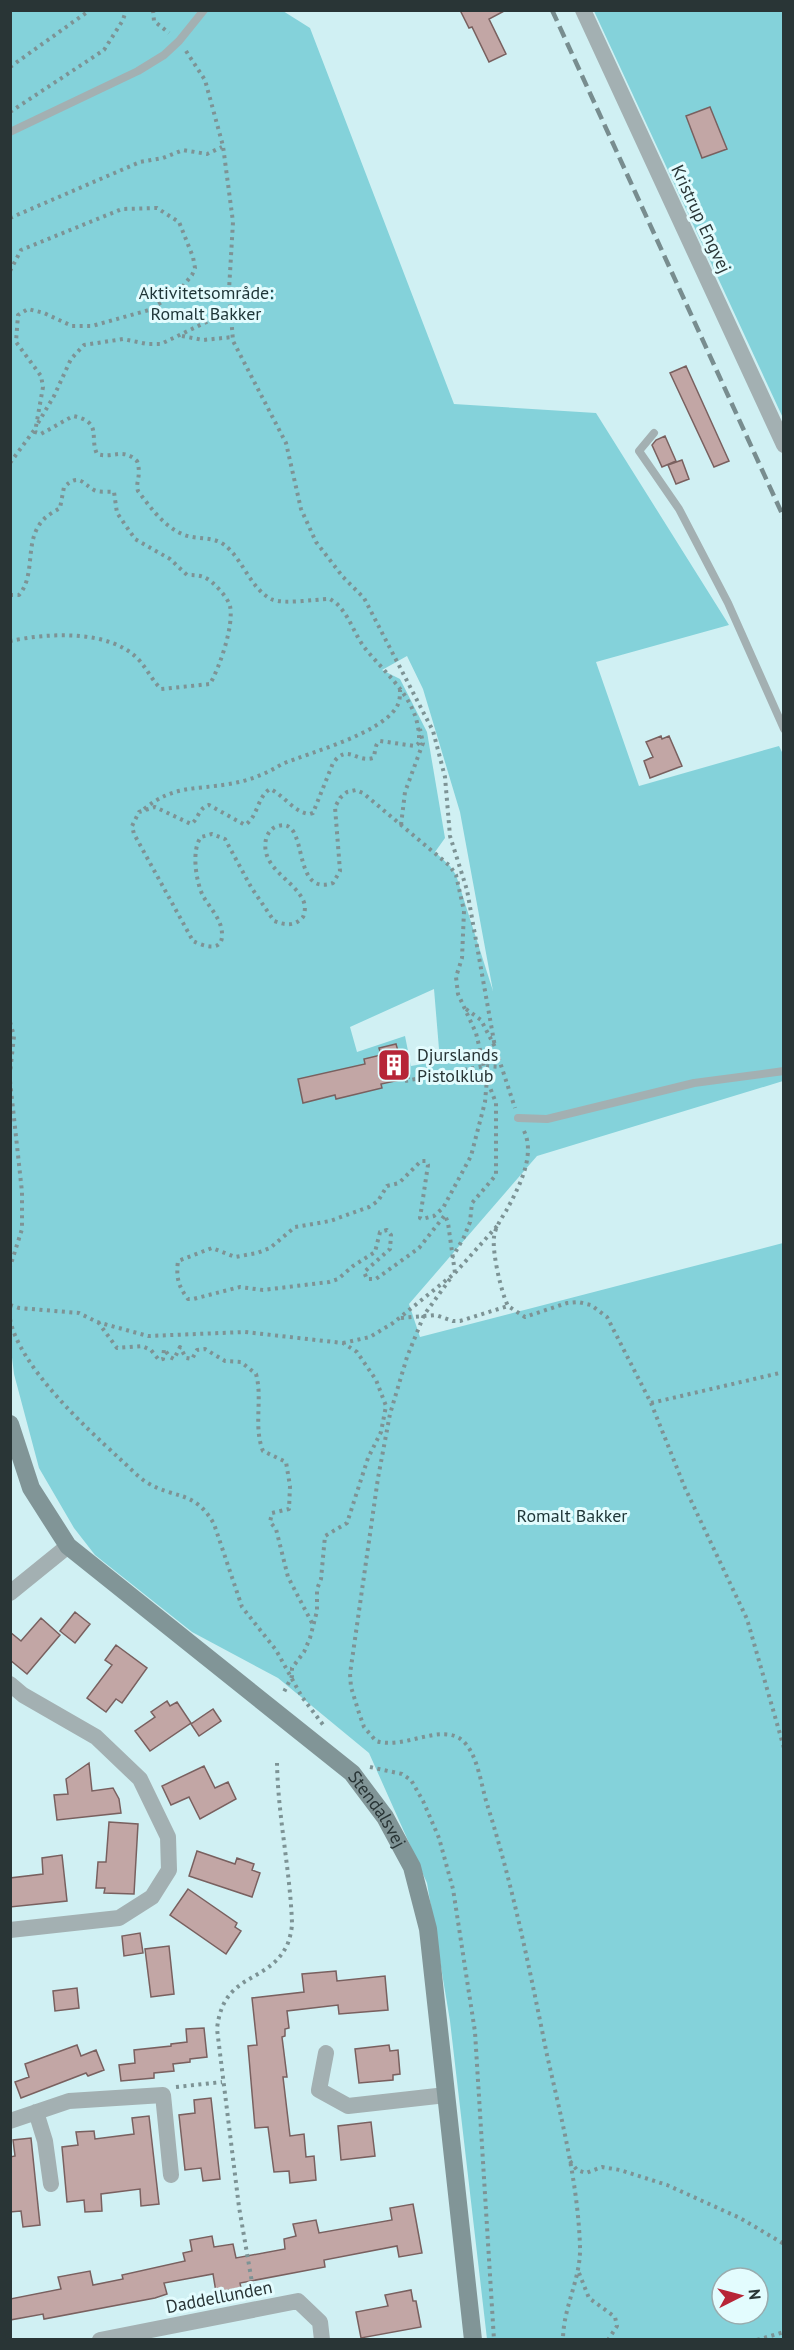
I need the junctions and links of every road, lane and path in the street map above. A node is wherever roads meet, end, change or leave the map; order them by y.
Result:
1 (90, 10) edge
2 (126, 10) edge
3 (153, 10) edge
4 (204, 10) edge
5 (583, 10) edge
6 (179, 41) junction
7 (10, 68) edge
8 (10, 112) edge
9 (10, 132) edge
10 (223, 146) junction
11 (10, 218) edge
12 (10, 271) edge
13 (229, 311) junction
14 (181, 335) junction
15 (233, 337) junction
16 (35, 428) junction
17 (654, 433) dead end
18 (783, 445) edge
19 (10, 463) edge
20 (10, 595) edge
21 (10, 641) edge
22 (400, 689) junction
23 (423, 711) junction
24 (419, 724) junction
25 (783, 729) edge
26 (144, 809) junction
27 (401, 825) junction
28 (464, 1007) junction
29 (10, 1022) edge
30 (495, 1047) junction
31 (484, 1066) junction
32 (501, 1068) junction
33 (783, 1071) edge
34 (10, 1073) edge
35 (487, 1079) junction
36 (10, 1081) edge
37 (405, 1081) dead end
38 (518, 1118) junction
39 (498, 1225) junction
40 (452, 1258) junction
41 (10, 1267) edge
42 (455, 1274) junction
43 (10, 1305) edge
44 (508, 1306) junction
45 (424, 1316) junction
46 (401, 1318) junction
47 (10, 1319) edge
48 (97, 1322) junction
49 (343, 1343) junction
50 (783, 1372) edge
51 (651, 1403) junction
52 (10, 1425) edge
53 (68, 1546) junction
54 (10, 1593) edge
55 (313, 1626) junction
56 (292, 1676) junction
57 (10, 1684) edge
58 (283, 1694) dead end
59 (783, 1748) edge
60 (277, 1763) dead end
61 (10, 1930) edge
62 (326, 2053) dead end
63 (222, 2082) junction
64 (163, 2095) junction
65 (446, 2095) junction
66 (36, 2112) junction
67 (10, 2121) edge
68 (569, 2160) junction
69 (171, 2175) dead end
70 (51, 2184) dead end
71 (783, 2244) edge
72 (578, 2272) junction
73 (257, 2309) junction
74 (783, 2332) edge
75 (100, 2340) edge
76 (322, 2340) edge
77 (473, 2340) edge
78 (563, 2340) edge
79 (608, 2340) edge
80 (757, 2340) edge

1 - 7 path
2 - 8 path
3 - 6 path
4 - 6 lane
5 - 18 street, Kristrup Engvej
6 - 9 lane
6 - 10 path
10 - 11 path
10 - 13 path
12 - 16 path
13 - 14 path
13 - 15 path
14 - 15 path
14 - 16 path
15 - 23 path
16 - 19 path
16 - 22 path
17 - 25 lane
20 - 21 path
22 - 24 path
22 - 26 path
23 - 24 path
23 - 30 path
24 - 26 path
24 - 27 path
26 - 27 path
27 - 28 path
28 - 30 path
28 - 31 path
29 - 34 path
30 - 32 path
31 - 32 path
31 - 35 path
31 - 37 path
32 - 38 path
33 - 38 lane
35 - 40 path
35 - 40 path
36 - 41 path
38 - 39 path
39 - 42 path
39 - 44 path
40 - 42 path
42 - 45 path
42 - 46 path
43 - 48 path
44 - 45 path
44 - 51 path
45 - 46 path
45 - 68 path
46 - 49 path
47 - 56 path
48 - 49 path
48 - 55 path
49 - 55 path
50 - 51 path
51 - 59 path
52 - 53 street, Stendalsvej
53 - 54 street
53 - 65 street, Stendalsvej
55 - 56 path
56 - 58 path
57 - 61 street
60 - 63 path
62 - 65 street
63 - 64 path
63 - 73 path
64 - 66 street
64 - 69 street
65 - 77 street, Stendalsvej
66 - 67 street
66 - 70 street
68 - 71 path
68 - 72 path
72 - 78 path
72 - 79 path
73 - 75 street, Daddellunden
73 - 76 street, Daddellunden
74 - 80 path

